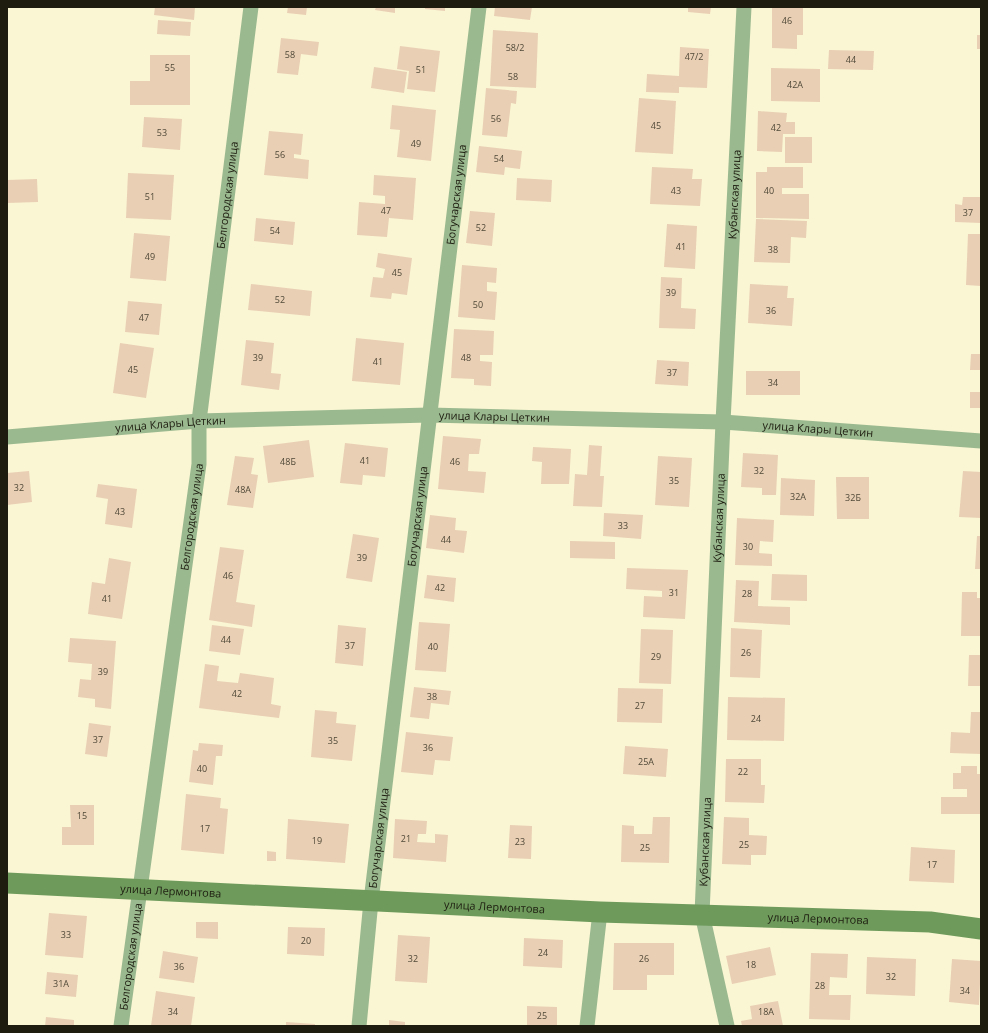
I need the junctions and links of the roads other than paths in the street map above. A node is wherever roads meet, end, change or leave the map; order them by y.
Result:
1 (251, 7) edge
2 (479, 7) edge
3 (744, 7) edge
4 (428, 415) junction
5 (199, 421) junction
6 (723, 422) junction
7 (7, 437) edge
8 (981, 441) edge
9 (7, 883) edge
10 (141, 889) junction
11 (371, 901) junction
12 (600, 912) junction
13 (702, 914) junction
14 (981, 929) edge
15 (121, 1026) edge
16 (359, 1026) edge
17 (587, 1026) edge
18 (727, 1026) edge

1 - 5 street, Белгородская улица
2 - 4 street, Богучарская улица
3 - 6 street, Кубанская улица
4 - 5 street, улица Клары Цеткин
4 - 6 street, улица Клары Цеткин
4 - 11 street, Богучарская улица
5 - 7 street, улица Клары Цеткин
5 - 10 street, Белгородская улица
6 - 8 street, улица Клары Цеткин
6 - 13 street, Кубанская улица
9 - 10 street, улица Лермонтова
10 - 11 street, улица Лермонтова
10 - 15 street, Белгородская улица
11 - 12 street, улица Лермонтова
11 - 16 street, Богучарская улица
12 - 13 street, улица Лермонтова
12 - 17 street
13 - 14 street, улица Лермонтова
13 - 18 street, Кубанская улица

